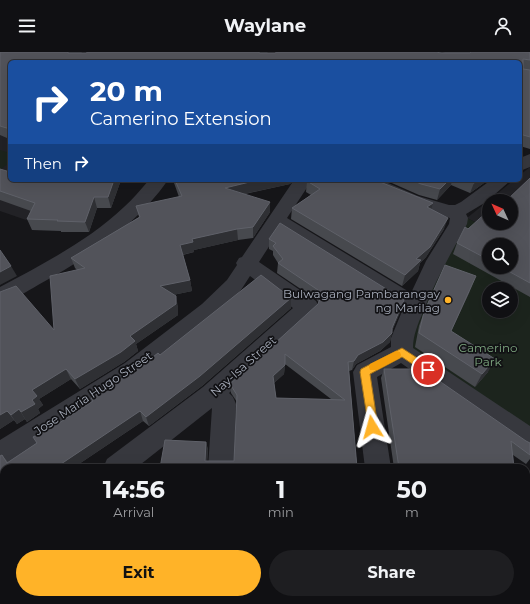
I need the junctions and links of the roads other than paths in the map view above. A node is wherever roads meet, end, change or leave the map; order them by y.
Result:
1 (530, 158) edge
2 (522, 164) edge
3 (157, 182) edge
4 (302, 182) edge
5 (371, 182) edge
6 (499, 182) edge
7 (455, 212) junction
8 (276, 220) junction
9 (246, 264) junction
10 (0, 296) edge
11 (415, 306) junction
12 (402, 352) junction
13 (212, 394) junction
14 (530, 440) edge
15 (0, 454) edge
16 (121, 464) edge
17 (221, 464) edge
18 (377, 464) edge

1 - 2 street
3 - 10 street
4 - 8 street, Jose Maria Hugo Street
5 - 7 street
6 - 7 street
7 - 11 street
8 - 9 street, Jose Maria Hugo Street
8 - 11 street
9 - 13 street, Nay-Isa Street
9 - 15 street, Jose Maria Hugo Street
11 - 12 street
12 - 14 street
12 - 18 street
13 - 16 street, Nay-Isa Street
13 - 17 street

